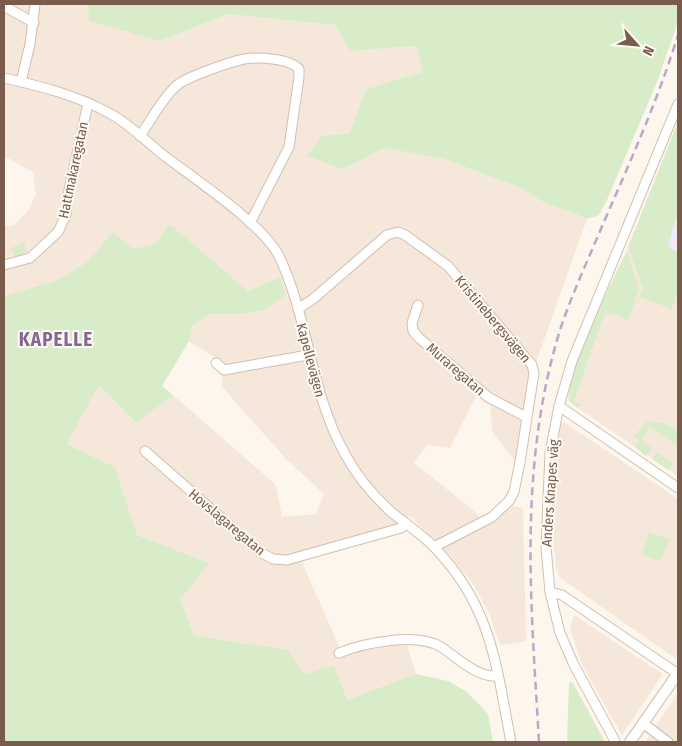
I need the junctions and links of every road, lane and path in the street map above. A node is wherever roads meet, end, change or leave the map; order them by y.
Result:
1 (35, 4) edge
2 (4, 6) edge
3 (34, 23) junction
4 (4, 78) edge
5 (21, 82) junction
6 (88, 103) junction
7 (678, 104) edge
8 (140, 136) junction
9 (250, 223) junction
10 (4, 265) edge
11 (418, 305) dead end
12 (298, 310) junction
13 (308, 355) junction
14 (216, 363) dead end
15 (559, 406) junction
16 (526, 416) junction
17 (145, 451) dead end
18 (678, 488) edge
19 (406, 523) junction
20 (434, 547) junction
21 (550, 592) junction
22 (339, 653) dead end
23 (678, 674) edge
24 (498, 676) junction
25 (644, 724) junction
26 (615, 741) dead end
27 (511, 742) edge
28 (630, 742) edge
29 (668, 742) edge

1 - 3 street
2 - 3 street
3 - 5 street
4 - 5 street, Kapellevägen
5 - 6 street, Kapellevägen
6 - 8 street, Kapellevägen
6 - 10 street, Hattmakaregatan
7 - 15 street, Anders Knapes väg
8 - 9 street, Kapellevägen
8 - 9 street
9 - 12 street, Kapellevägen
11 - 16 street, Muraregatan
12 - 13 street, Kapellevägen
12 - 16 street, Kristinebergsvägen
13 - 14 street
13 - 19 street, Kapellevägen
15 - 18 street
15 - 21 street, Anders Knapes väg
16 - 20 street, Kristinebergsvägen
17 - 19 street, Hovslagaregatan
19 - 20 street, Kapellevägen
20 - 24 street, Kapellevägen
21 - 23 street
21 - 26 street, Anders Knapes väg
22 - 24 street
23 - 25 street
24 - 27 street, Kapellevägen
25 - 28 street
25 - 29 street

